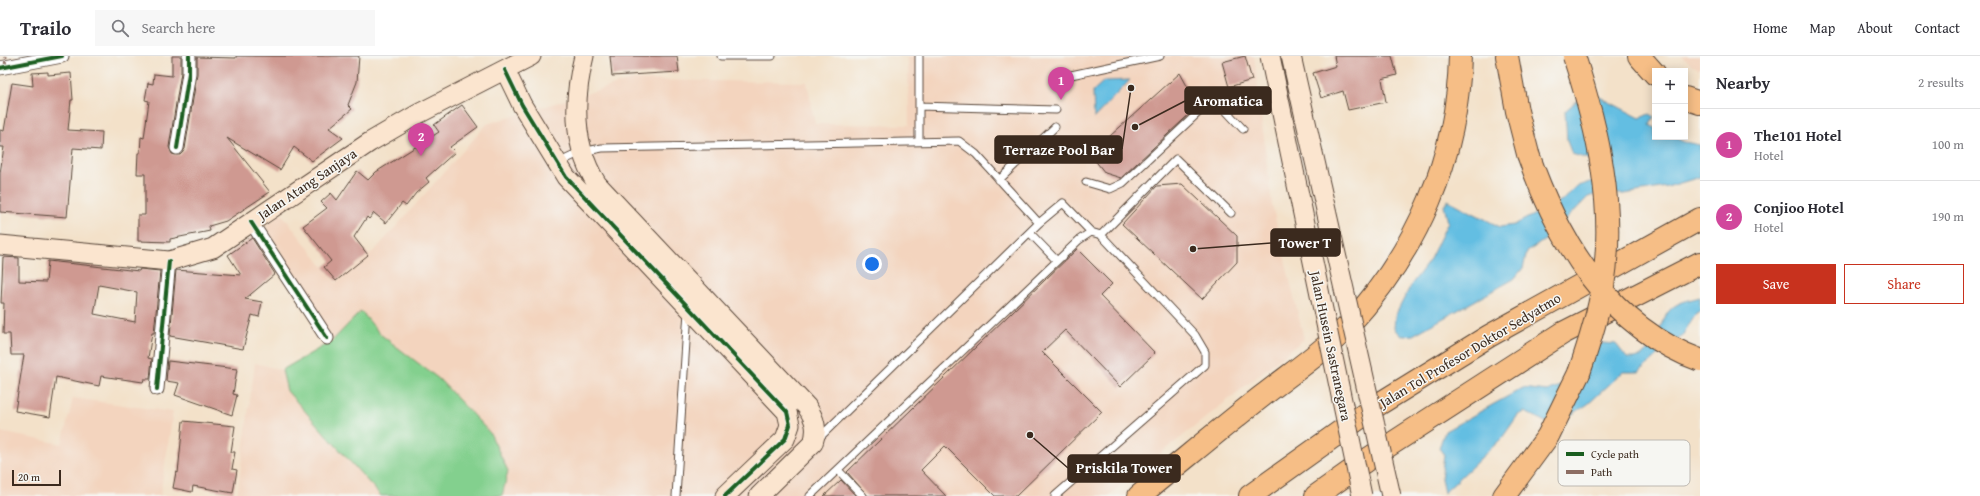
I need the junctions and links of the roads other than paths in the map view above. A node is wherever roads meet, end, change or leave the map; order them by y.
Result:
1 (62, 56) edge
2 (189, 56) edge
3 (531, 56) edge
4 (584, 56) edge
5 (721, 56) edge
6 (772, 56) edge
7 (919, 56) edge
8 (1160, 56) edge
9 (1270, 56) edge
10 (1291, 56) edge
11 (1460, 56) edge
12 (1507, 56) edge
13 (1574, 56) edge
14 (1639, 56) edge
15 (4, 63) edge
16 (505, 70) junction
17 (1652, 71) edge
18 (1057, 78) dead end
19 (1688, 99) edge
20 (1700, 103) edge
21 (918, 106) junction
22 (1056, 110) dead end
23 (1055, 127) dead end
24 (1243, 129) dead end
25 (919, 142) junction
26 (177, 148) dead end
27 (581, 152) junction
28 (557, 163) junction
29 (999, 180) junction
30 (1086, 182) dead end
31 (1231, 212) dead end
32 (1700, 219) edge
33 (251, 222) junction
34 (1039, 223) junction
35 (1090, 232) junction
36 (1030, 233) junction
37 (1101, 235) junction
38 (0, 245) edge
39 (169, 261) junction
40 (1057, 261) junction
41 (1700, 262) edge
42 (1700, 270) edge
43 (1645, 291) junction
44 (688, 308) junction
45 (327, 338) dead end
46 (1700, 360) edge
47 (157, 389) dead end
48 (813, 443) junction
49 (838, 470) junction
50 (676, 496) edge
51 (725, 496) edge
52 (759, 496) edge
53 (810, 496) edge
54 (863, 496) edge
55 (1055, 496) edge
56 (1139, 496) edge
57 (1250, 496) edge
58 (1316, 496) edge
59 (1362, 496) edge
60 (1391, 496) edge
61 (1504, 496) edge

1 - 15 street
2 - 26 street
3 - 16 main road, Jalan Atang Sanjaya
4 - 27 main road
5 - 6 lane
7 - 21 lane
8 - 18 lane
9 - 59 main road, Jalan Husein Sastranegara, bridge
10 - 60 main road, Jalan Husein Sastranegara, bridge
11 - 56 highway
12 - 46 highway, bridge
13 - 61 highway, bridge
14 - 17 highway
16 - 28 main road
16 - 33 main road, Jalan Atang Sanjaya
19 - 20 highway
21 - 22 lane
21 - 25 lane
23 - 29 lane
24 - 30 lane
25 - 27 lane
25 - 29 lane
27 - 28 lane
27 - 48 main road
28 - 44 main road
29 - 34 lane
31 - 37 lane
32 - 57 highway, Jalan Tol Profesor Doktor Sedyatmo
33 - 39 main road, Jalan Atang Sanjaya
33 - 45 street
34 - 35 lane
34 - 36 lane
35 - 37 lane
35 - 40 lane
36 - 40 lane
36 - 48 lane
37 - 55 lane
38 - 39 main road, Jalan Atang Sanjaya
39 - 47 street
40 - 49 lane
41 - 43 highway
42 - 43 highway
43 - 58 highway
44 - 50 lane
44 - 51 main road
48 - 52 main road
49 - 53 lane
49 - 54 lane

